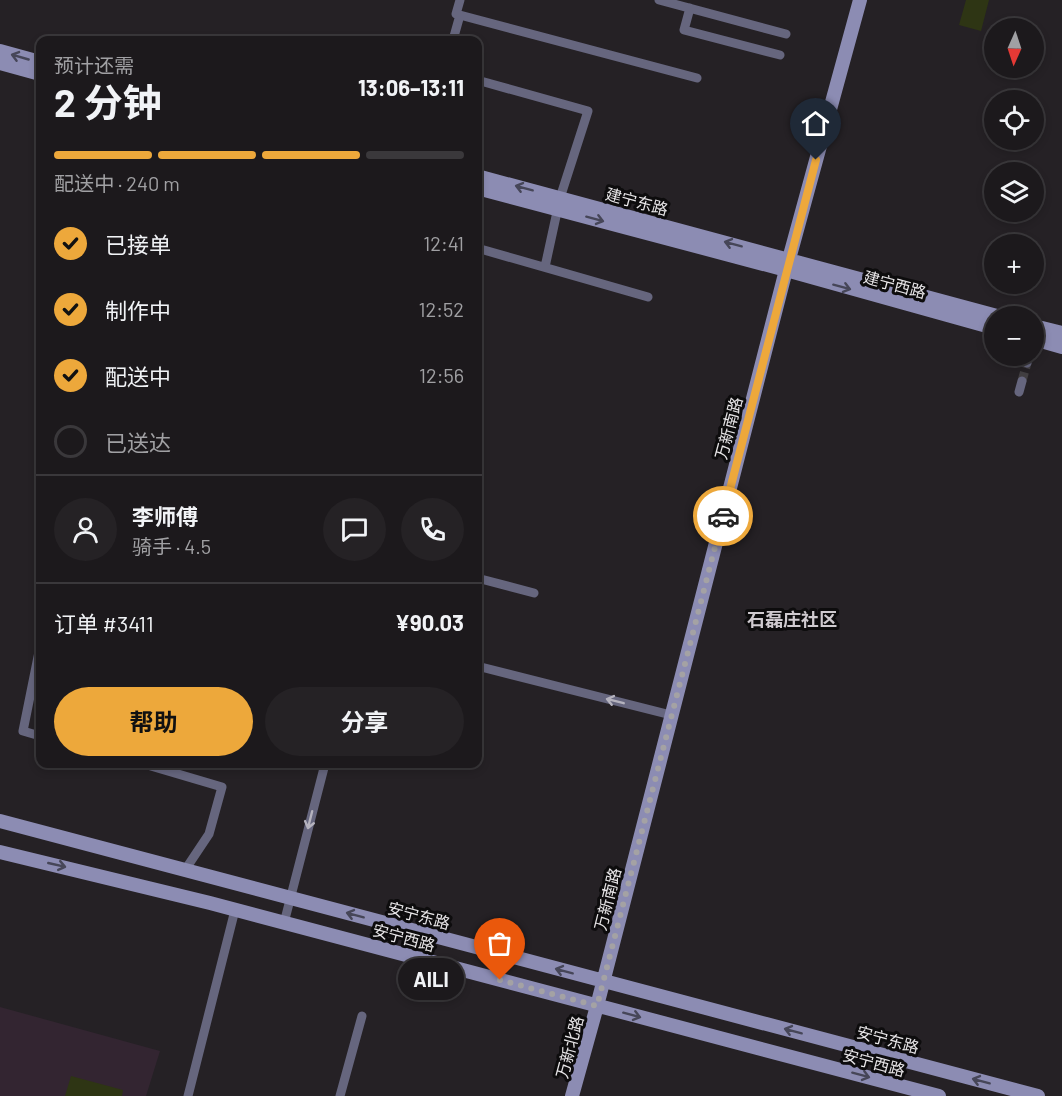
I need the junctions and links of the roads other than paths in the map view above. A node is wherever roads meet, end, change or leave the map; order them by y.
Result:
1 (460, 0) edge
2 (659, 0) edge
3 (860, 0) edge
4 (690, 8) junction
5 (460, 15) junction
6 (786, 34) dead end
7 (454, 36) edge
8 (0, 51) edge
9 (780, 55) dead end
10 (36, 61) edge
11 (0, 63) edge
12 (36, 73) edge
13 (697, 78) dead end
14 (482, 82) edge
15 (482, 178) edge
16 (482, 189) edge
17 (559, 203) junction
18 (482, 249) edge
19 (788, 265) junction
20 (545, 267) junction
21 (648, 297) dead end
22 (984, 313) edge
23 (984, 325) edge
24 (1062, 333) edge
25 (1044, 336) edge
26 (1044, 341) edge
27 (1062, 347) edge
28 (1022, 381) tunnel mouth
29 (1019, 392) dead end
30 (482, 579) edge
31 (534, 593) dead end
32 (36, 667) edge
33 (482, 667) edge
34 (671, 715) junction
35 (36, 735) edge
36 (158, 768) edge
37 (324, 768) edge
38 (0, 821) edge
39 (0, 852) edge
40 (185, 870) junction
41 (291, 898) junction
42 (235, 910) junction
43 (284, 923) junction
44 (603, 981) junction
45 (597, 1006) junction
46 (362, 1016) dead end
47 (188, 1096) edge
48 (340, 1096) edge
49 (572, 1096) edge
50 (939, 1096) edge
51 (1038, 1096) edge

1 - 5 street
2 - 4 street
3 - 19 main road, 万新南路
4 - 6 street
4 - 9 street
5 - 7 street
5 - 13 street
10 -> 8 main road
11 - 12 main road
14 - 17 street
17 -> 15 main road, 建宁东路
16 - 17 main road, 建宁东路
17 - 19 main road, 建宁东路
17 - 20 street
18 - 20 street
19 - 22 main road, 建宁西路
19 -> 23 main road, 建宁西路
19 - 34 main road, 万新南路
20 - 21 street
24 - 25 main road
26 - 27 main road
28 - 29 street
30 - 31 street
32 - 35 street
34 -> 33 street
34 - 44 main road, 万新南路
36 - 40 street
37 -> 41 street
38 - 40 main road, 安宁东路
39 -> 42 main road, 安宁西路
40 - 41 main road, 安宁东路
41 - 43 street
44 -> 41 main road, 安宁东路
42 - 43 main road, 安宁西路
42 - 47 street
43 - 45 main road, 安宁西路
44 - 45 main road, 万新南路
51 -> 44 main road, 安宁东路
45 - 49 main road, 万新北路
45 -> 50 main road, 安宁西路
46 - 48 street

